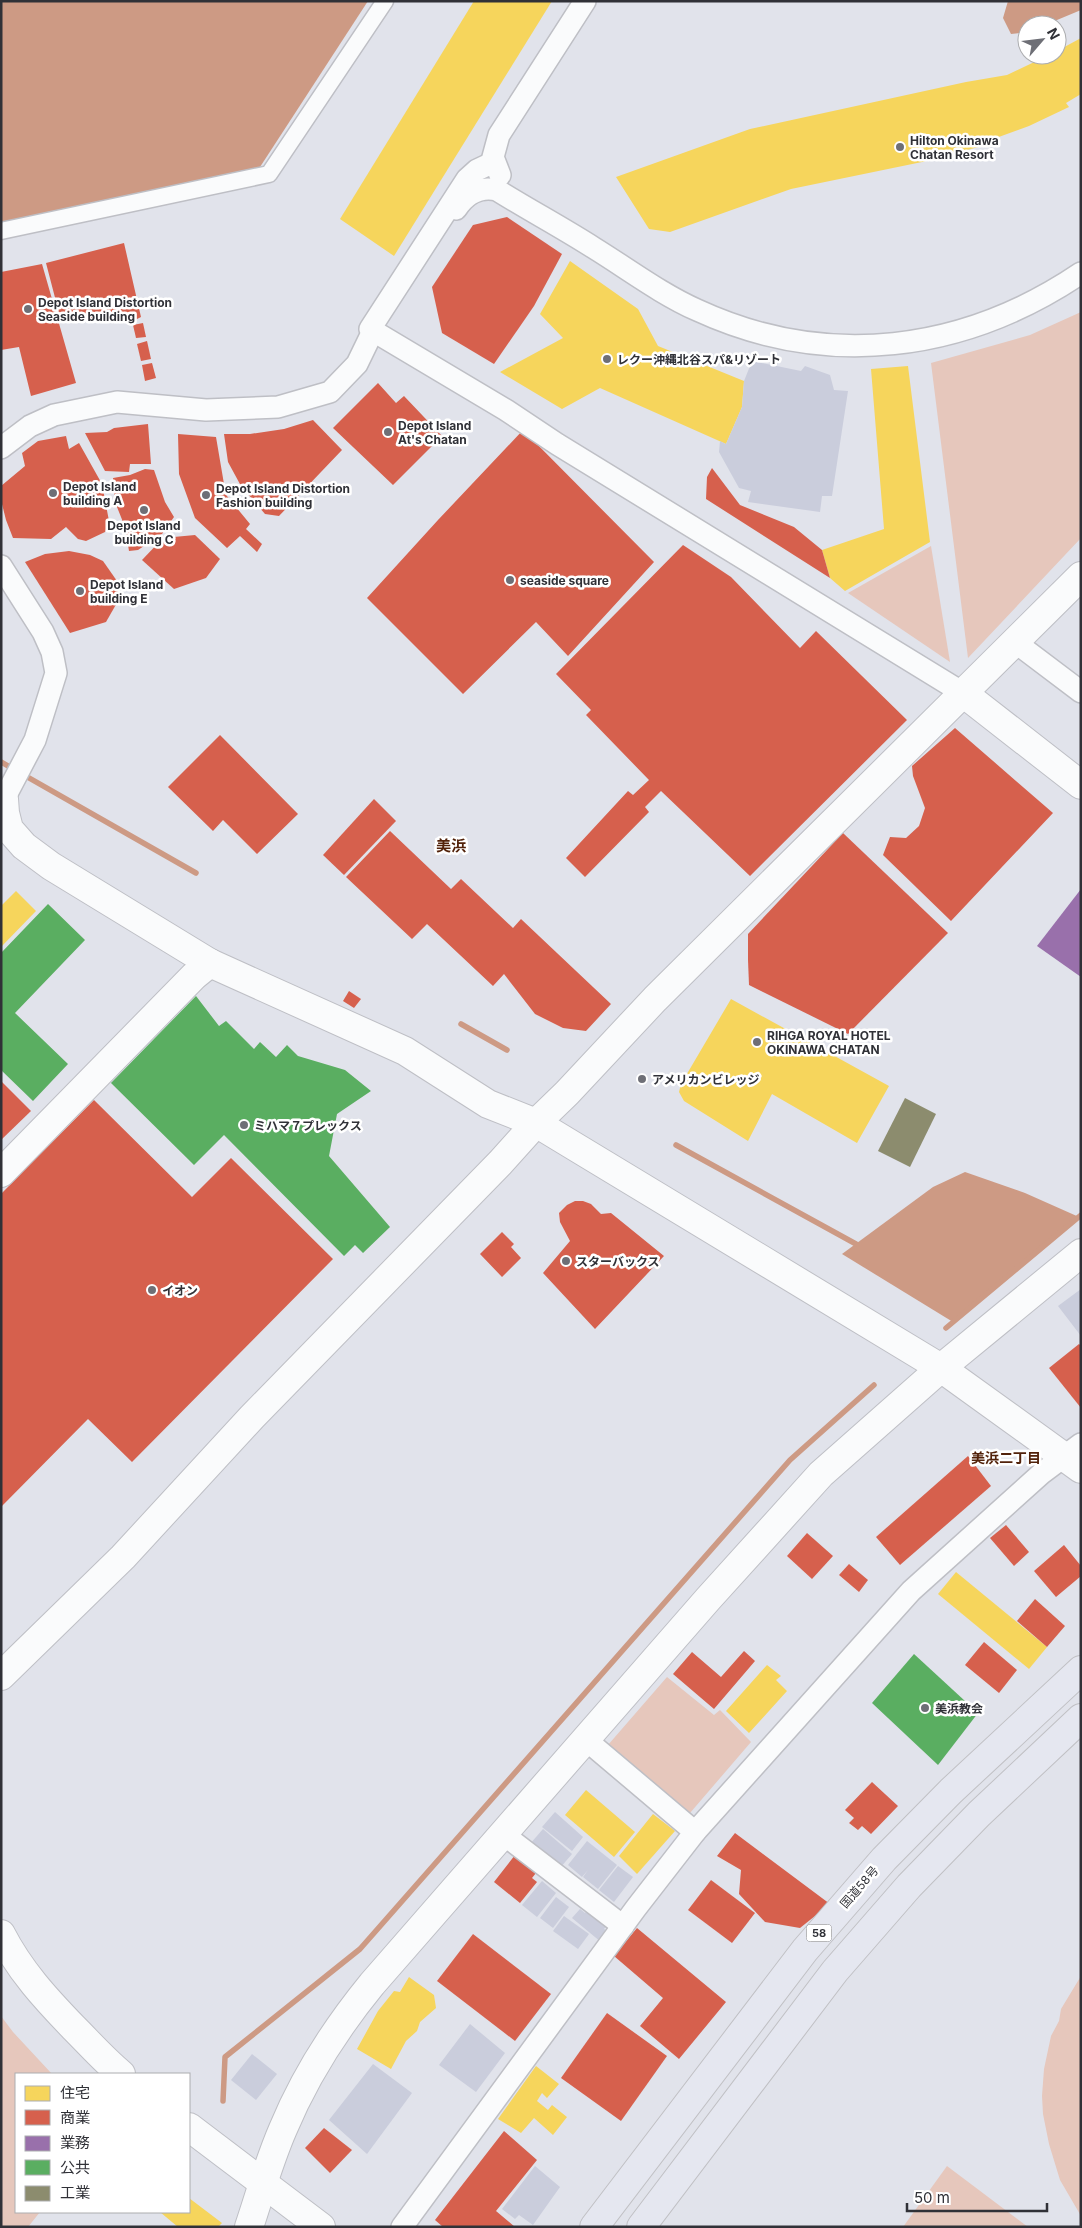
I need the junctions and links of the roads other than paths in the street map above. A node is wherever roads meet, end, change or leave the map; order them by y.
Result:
1 (386, 1) edge
2 (585, 1) edge
3 (494, 162) junction
4 (1, 231) edge
5 (577, 237) junction
6 (1081, 274) edge
7 (373, 331) junction
8 (1, 448) edge
9 (1, 566) edge
10 (1081, 576) edge
11 (1015, 642) junction
12 (1081, 692) edge
13 (963, 693) junction
14 (1081, 785) edge
15 (2, 797) edge
16 (210, 963) junction
17 (536, 1123) junction
18 (1, 1173) edge
19 (1081, 1253) edge
20 (941, 1368) junction
21 (1075, 1456) edge
22 (1081, 1670) edge
23 (1, 1676) edge
24 (1081, 1718) edge
25 (585, 1739) junction
26 (695, 1832) junction
27 (503, 1834) junction
28 (623, 1926) junction
29 (1, 1934) edge
30 (120, 2073) edge
31 (190, 2128) edge
32 (263, 2184) junction
33 (249, 2227) edge
34 (321, 2227) edge
35 (402, 2227) edge
36 (594, 2227) edge
37 (642, 2227) edge

1 - 4 street
2 - 3 street
3 - 5 street
3 - 7 street
5 - 6 street
5 - 7 street
7 - 8 street
7 - 13 street
9 - 15 street
10 - 11 street
11 - 12 street
11 - 13 street
13 - 14 street
13 - 17 street
15 - 16 street
16 - 17 street
16 - 18 street
17 - 20 street
17 - 23 street
19 - 20 street
20 - 21 street
20 - 25 street
21 - 26 street
22 - 36 highway, 国道58号 / 58
24 - 37 highway
25 - 26 street
25 - 27 street
26 - 28 street
27 - 28 street
27 - 32 street
28 - 35 street
29 - 30 street
31 - 32 street
32 - 33 street
32 - 34 street

